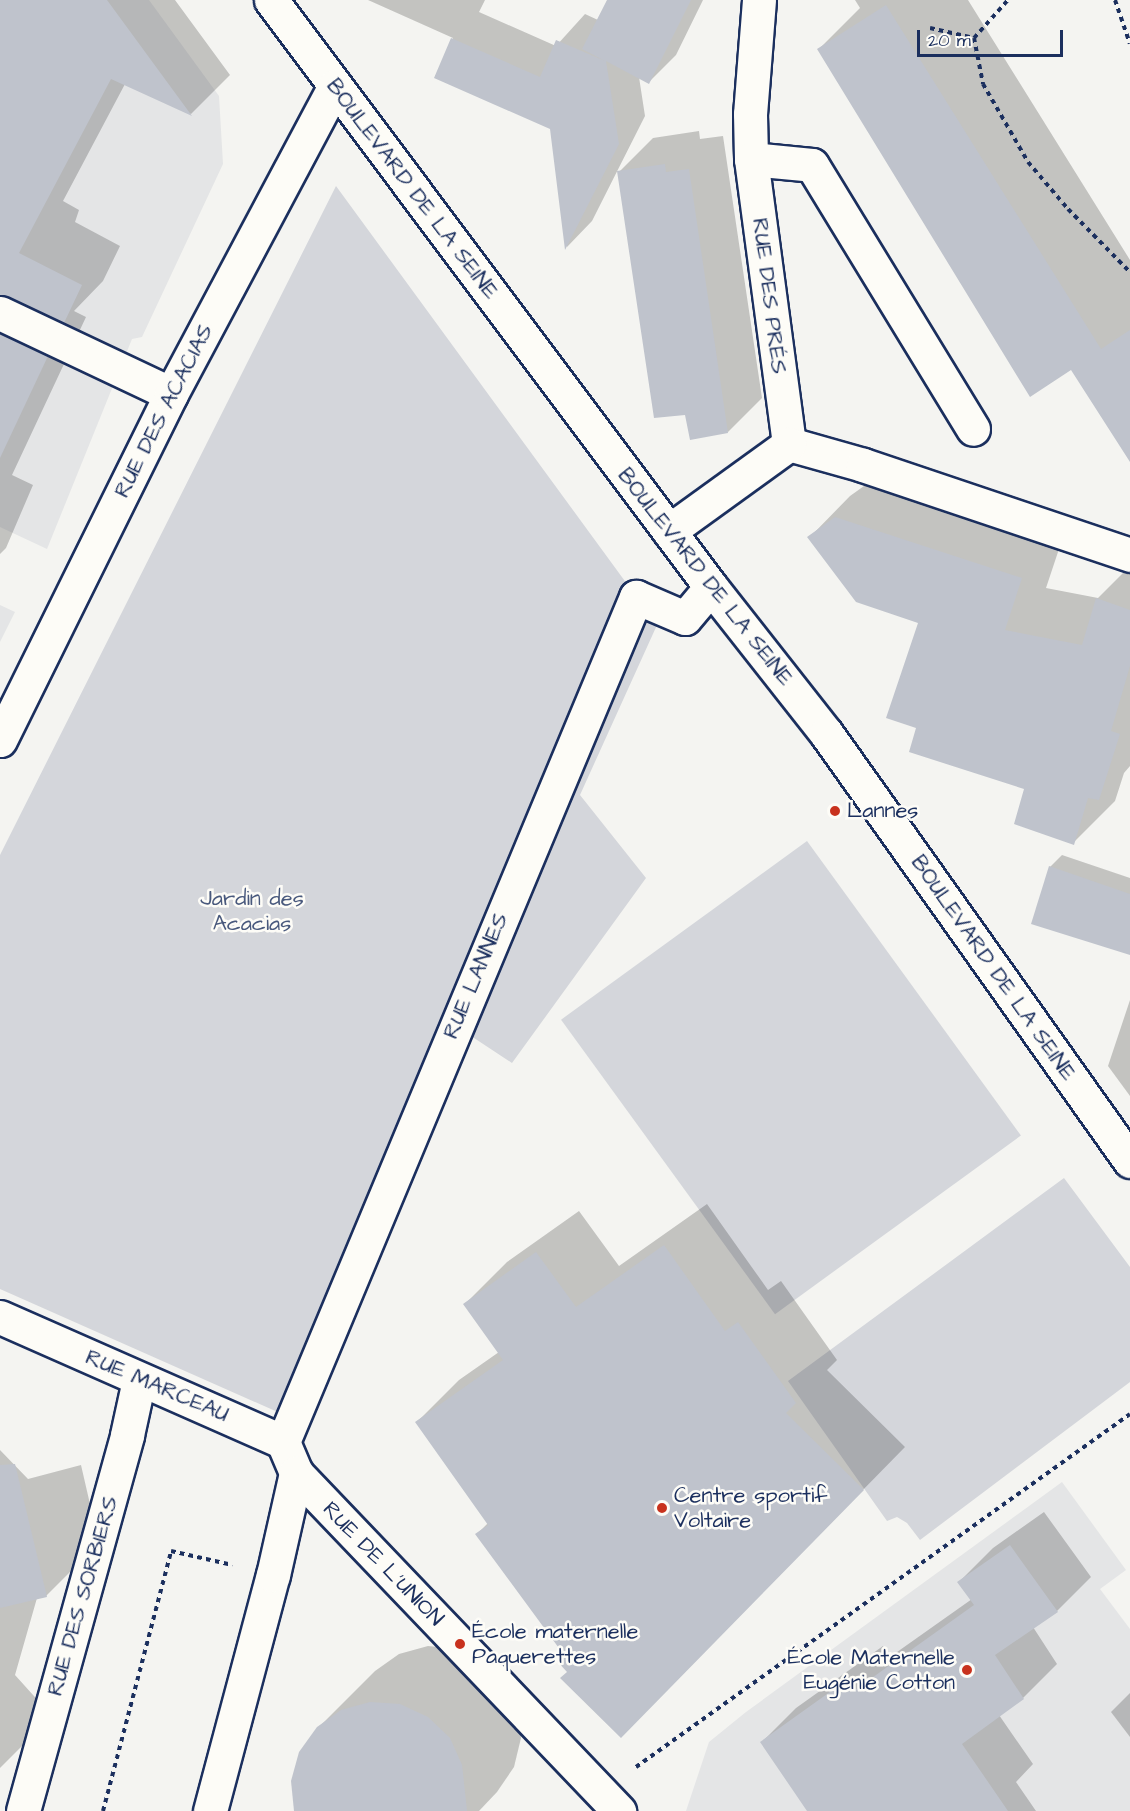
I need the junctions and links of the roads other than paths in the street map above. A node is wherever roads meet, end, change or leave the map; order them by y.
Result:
1 (271, 0) edge
2 (759, 0) edge
3 (334, 86) junction
4 (752, 159) junction
5 (0, 313) edge
6 (171, 394) junction
7 (974, 429) dead end
8 (789, 444) junction
9 (669, 531) junction
10 (1130, 555) edge
11 (711, 587) junction
12 (0, 740) edge
13 (1130, 1161) edge
14 (0, 1317) edge
15 (139, 1380) junction
16 (283, 1442) junction
17 (296, 1473) junction
18 (610, 1802) edge
19 (23, 1811) edge
20 (210, 1811) edge

1 - 3 street, BOULEVARD DE LA SEINE
2 - 4 street, RUE DES PRÉS
3 - 6 street, RUE DES ACACIAS
3 - 9 street, BOULEVARD DE LA SEINE
4 - 7 street
4 - 8 street, RUE DES PRÉS
5 - 6 street
6 - 12 street, RUE DES ACACIAS
8 - 9 street
8 - 10 street
9 - 11 street, BOULEVARD DE LA SEINE
11 - 13 street, BOULEVARD DE LA SEINE
11 - 16 street, RUE LANNES
14 - 15 street, RUE MARCEAU
15 - 16 street, RUE MARCEAU
15 - 19 street, RUE DES SORBIERS
16 - 17 street
17 - 18 street, RUE DE L'UNION
17 - 20 street

